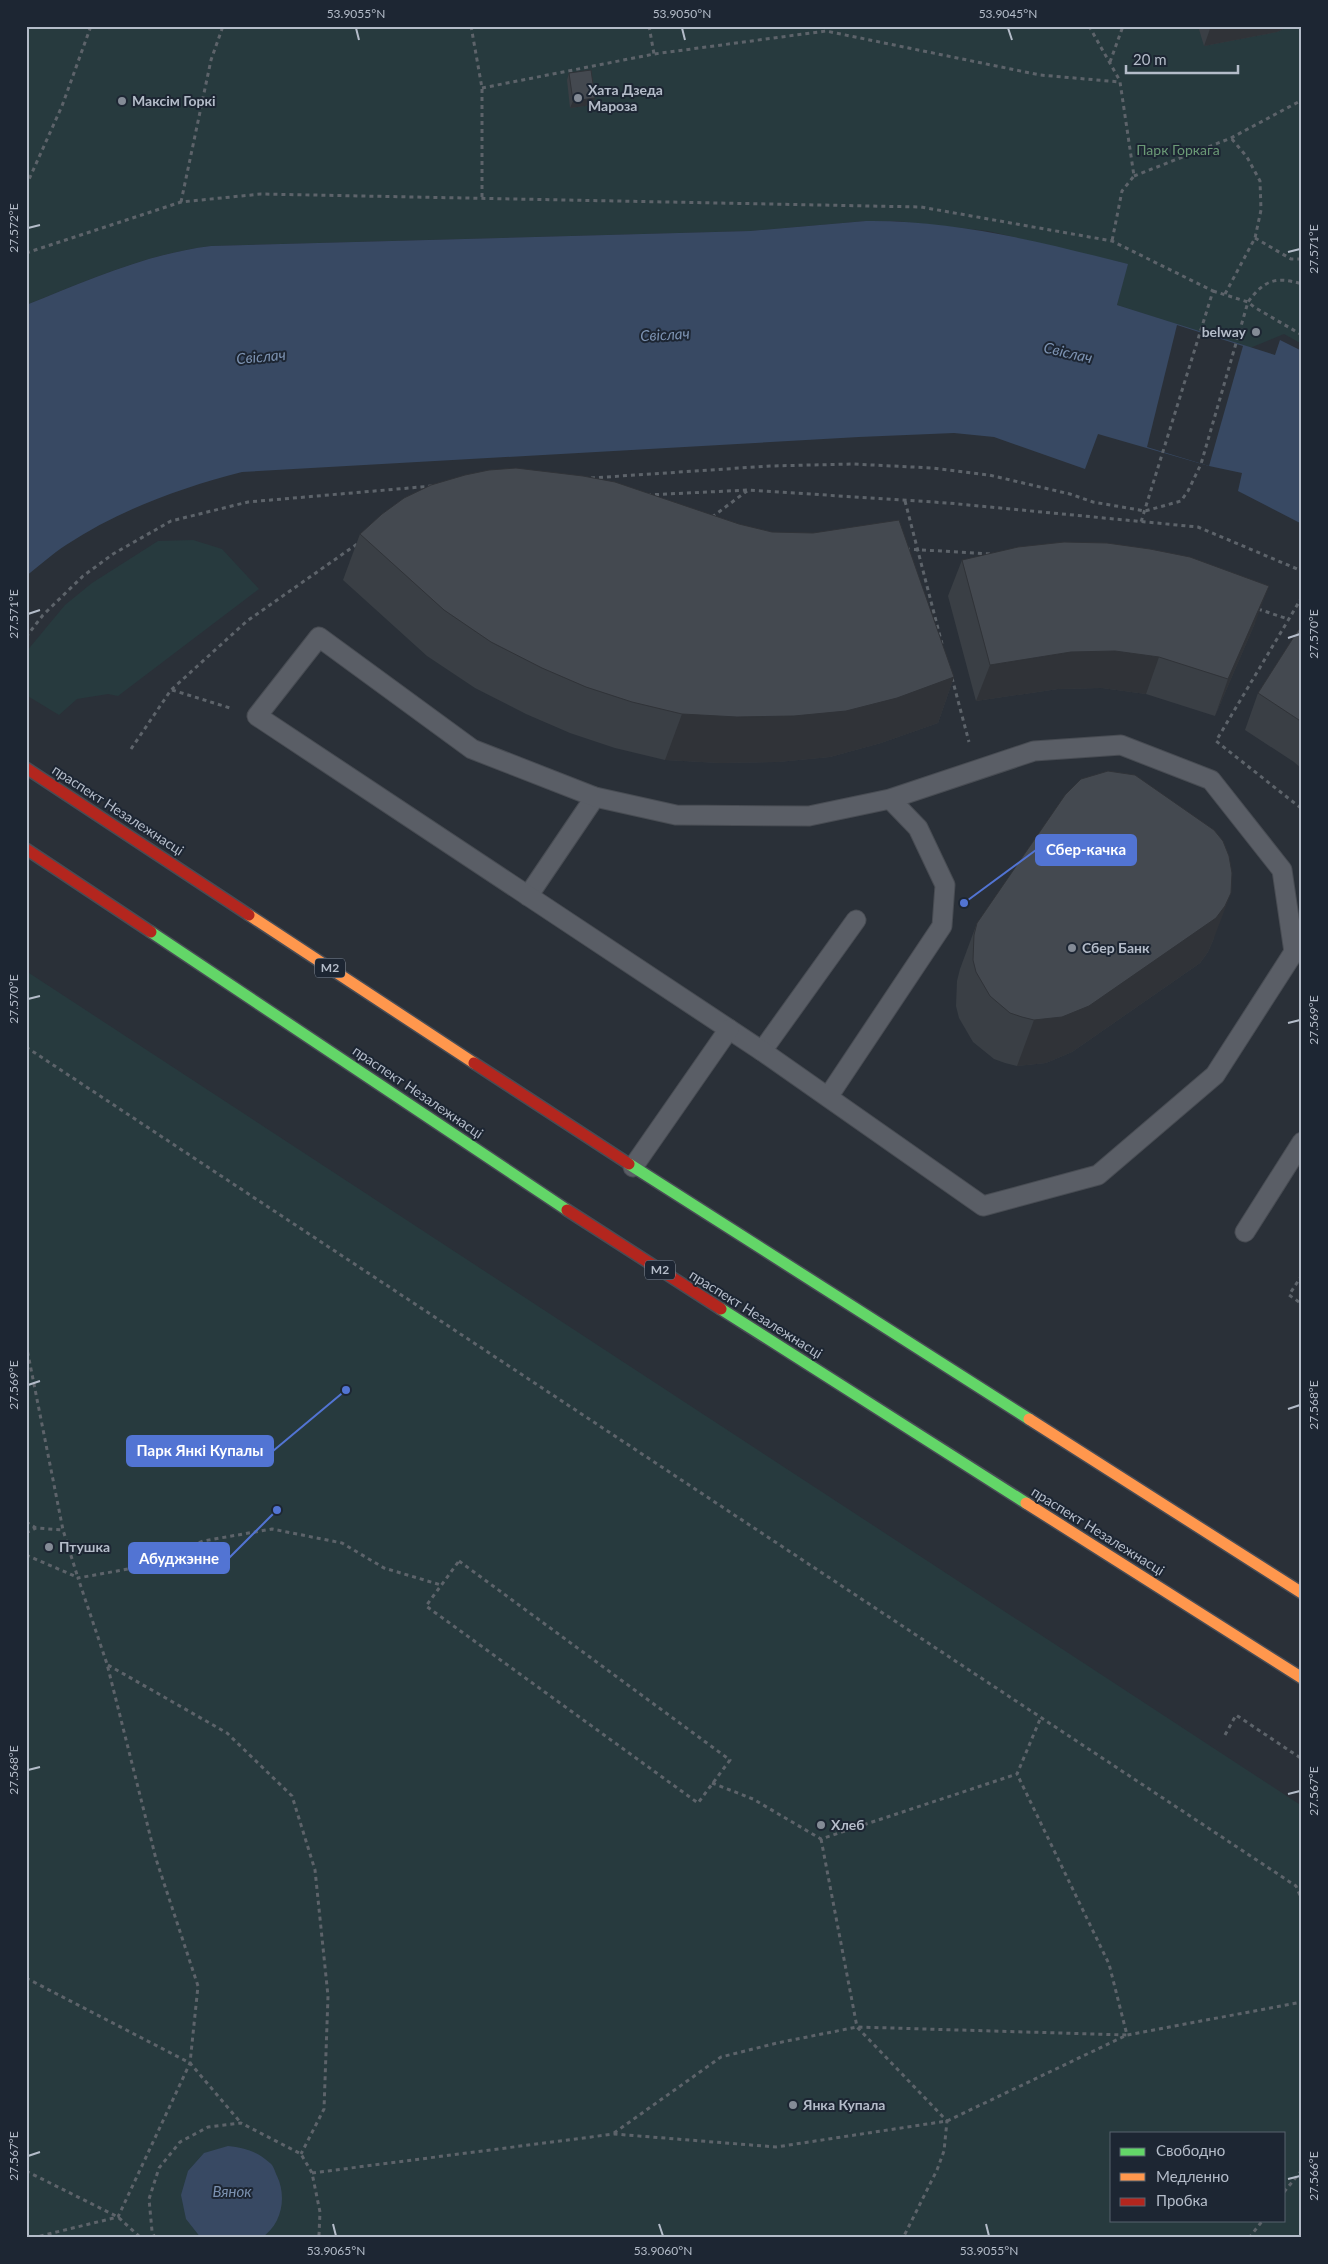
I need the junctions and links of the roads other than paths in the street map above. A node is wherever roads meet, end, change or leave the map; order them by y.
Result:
1 (26, 768) edge
2 (595, 797) junction
3 (890, 800) junction
4 (26, 849) edge
5 (528, 896) junction
6 (856, 920) dead end
7 (729, 1029) junction
8 (762, 1052) junction
9 (828, 1097) junction
10 (1302, 1142) edge
11 (634, 1167) junction
12 (1245, 1232) dead end
13 (1302, 1593) edge
14 (1302, 1678) edge

1 - 11 main road, праспект Незалежнасці / М2
2 - 3 lane
2 - 5 lane
2 - 5 lane
3 - 9 lane
3 - 9 lane
4 - 14 main road, праспект Незалежнасці / М2
5 - 7 lane
6 - 8 lane
7 - 8 lane
7 - 11 lane
8 - 9 lane
10 - 12 lane
11 - 13 main road, праспект Незалежнасці / М2

